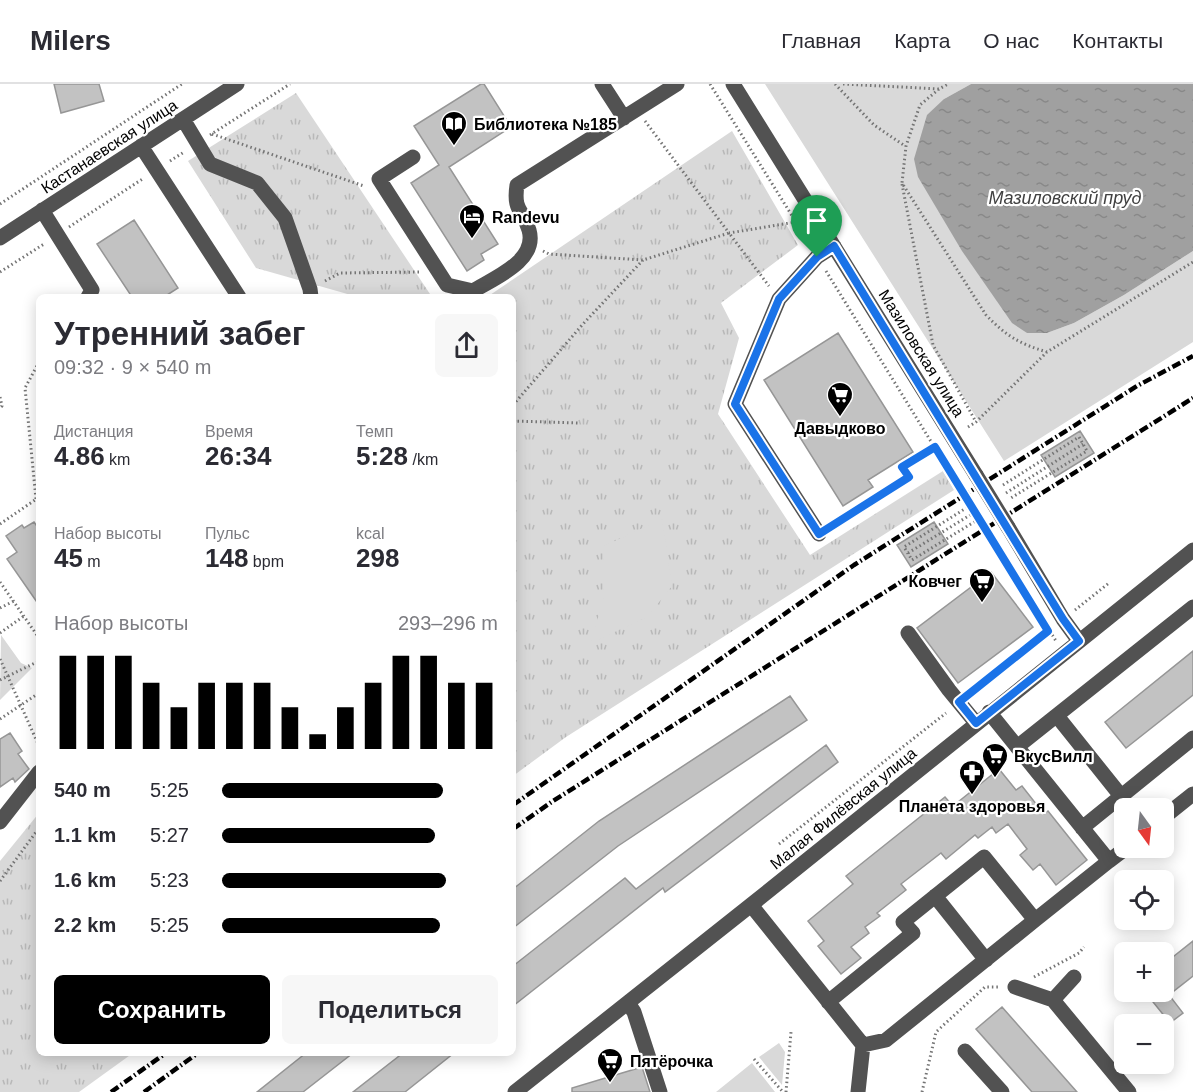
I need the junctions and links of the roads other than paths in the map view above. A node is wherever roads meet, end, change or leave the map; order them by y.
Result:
1 (602, 84) edge
2 (677, 84) edge
3 (733, 84) edge
4 (232, 85) edge
5 (630, 114) junction
6 (183, 119) junction
7 (141, 146) junction
8 (413, 157) dead end
9 (42, 210) junction
10 (0, 238) edge
11 (834, 246) junction
12 (311, 293) edge
13 (91, 294) edge
14 (237, 294) edge
15 (819, 534) road end
16 (1193, 550) edge
17 (1193, 607) edge
18 (908, 633) dead end
19 (1079, 641) junction
20 (989, 712) junction
21 (1057, 716) junction
22 (976, 723) junction
23 (1193, 738) edge
24 (1017, 747) junction
25 (36, 776) edge
26 (1193, 794) edge
27 (1121, 796) junction
28 (1174, 809) edge
29 (0, 822) edge
30 (1082, 828) junction
31 (1114, 857) edge
32 (1108, 861) junction
33 (935, 896) junction
34 (751, 905) junction
35 (1035, 920) junction
36 (986, 960) junction
37 (1074, 977) dead end
38 (1015, 987) road end
39 (1053, 1000) junction
40 (828, 1002) junction
41 (628, 1003) junction
42 (863, 1045) junction
43 (965, 1051) dead end
44 (521, 1090) edge
45 (660, 1092) edge
46 (858, 1092) edge
47 (1002, 1092) edge
48 (1129, 1092) edge

1 - 5 street
2 - 5 street
3 - 11 street, Мазиловская улица
4 - 6 street, Кастанаевская улица
5 - 8 street
6 - 7 street, Кастанаевская улица
6 - 12 street
7 - 9 street, Кастанаевская улица
7 - 14 street
9 - 10 street, Кастанаевская улица
9 - 13 street
11 - 15 street
11 - 19 street, Мазиловская улица, bridge
16 - 19 street, Малая Филёвская улица
17 - 21 street
18 - 22 street
19 - 20 street, Малая Филёвская улица
20 - 22 street, Малая Филёвская улица
20 - 24 street
21 - 24 street
21 - 27 street
22 - 34 street, Малая Филёвская улица
23 - 27 street
24 - 30 street
25 - 29 street
26 - 28 street
27 - 30 street
30 - 32 street
31 - 32 street
32 - 35 street
33 - 35 street
33 - 36 street
33 - 40 street
34 - 40 street
34 - 41 street, Малая Филёвская улица
35 - 36 street
36 - 42 street
37 - 39 street
38 - 39 street
39 - 48 street
40 - 42 street
41 - 44 street, Малая Филёвская улица
41 - 45 street
42 - 46 street
43 - 47 street

